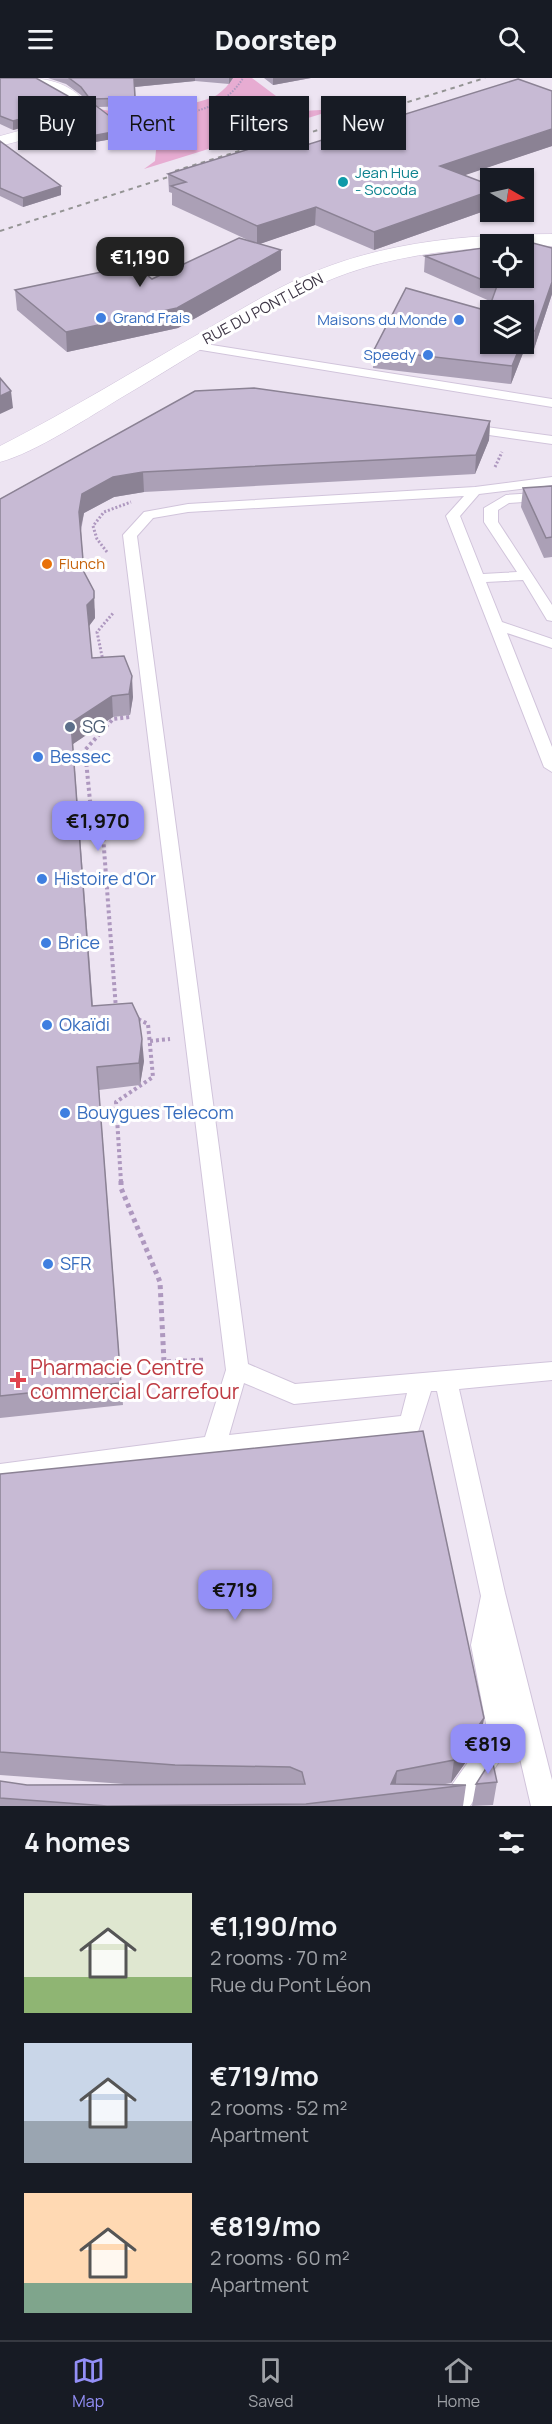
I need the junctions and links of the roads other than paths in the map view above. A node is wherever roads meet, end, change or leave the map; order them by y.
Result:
1 (35, 78) edge
2 (0, 141) edge
3 (552, 240) edge
4 (193, 346) junction
5 (552, 403) edge
6 (451, 426) edge
7 (552, 440) edge
8 (0, 455) edge
9 (552, 481) edge
10 (475, 491) junction
11 (552, 496) edge
12 (527, 576) junction
13 (478, 578) junction
14 (550, 612) edge
15 (497, 625) junction
16 (552, 644) edge
17 (552, 767) edge
18 (237, 1370) junction
19 (552, 1371) edge
20 (434, 1381) junction
21 (214, 1446) junction
22 (0, 1474) edge
23 (493, 1593) junction
24 (405, 1806) edge
25 (545, 1806) edge

1 - 2 street
3 - 4 street, RUE DU PONT LÉON
4 - 5 lane
4 - 8 street, RUE DU PONT LÉON
6 - 7 lane
9 - 10 lane
10 - 13 lane
10 - 18 lane
11 - 12 lane
12 - 13 lane
12 - 14 lane
13 - 15 lane
15 - 16 lane
15 - 17 lane
18 - 20 lane
18 - 21 lane
19 - 20 lane
20 - 21 lane
20 - 23 lane
21 - 22 lane
23 - 24 lane
23 - 25 lane

